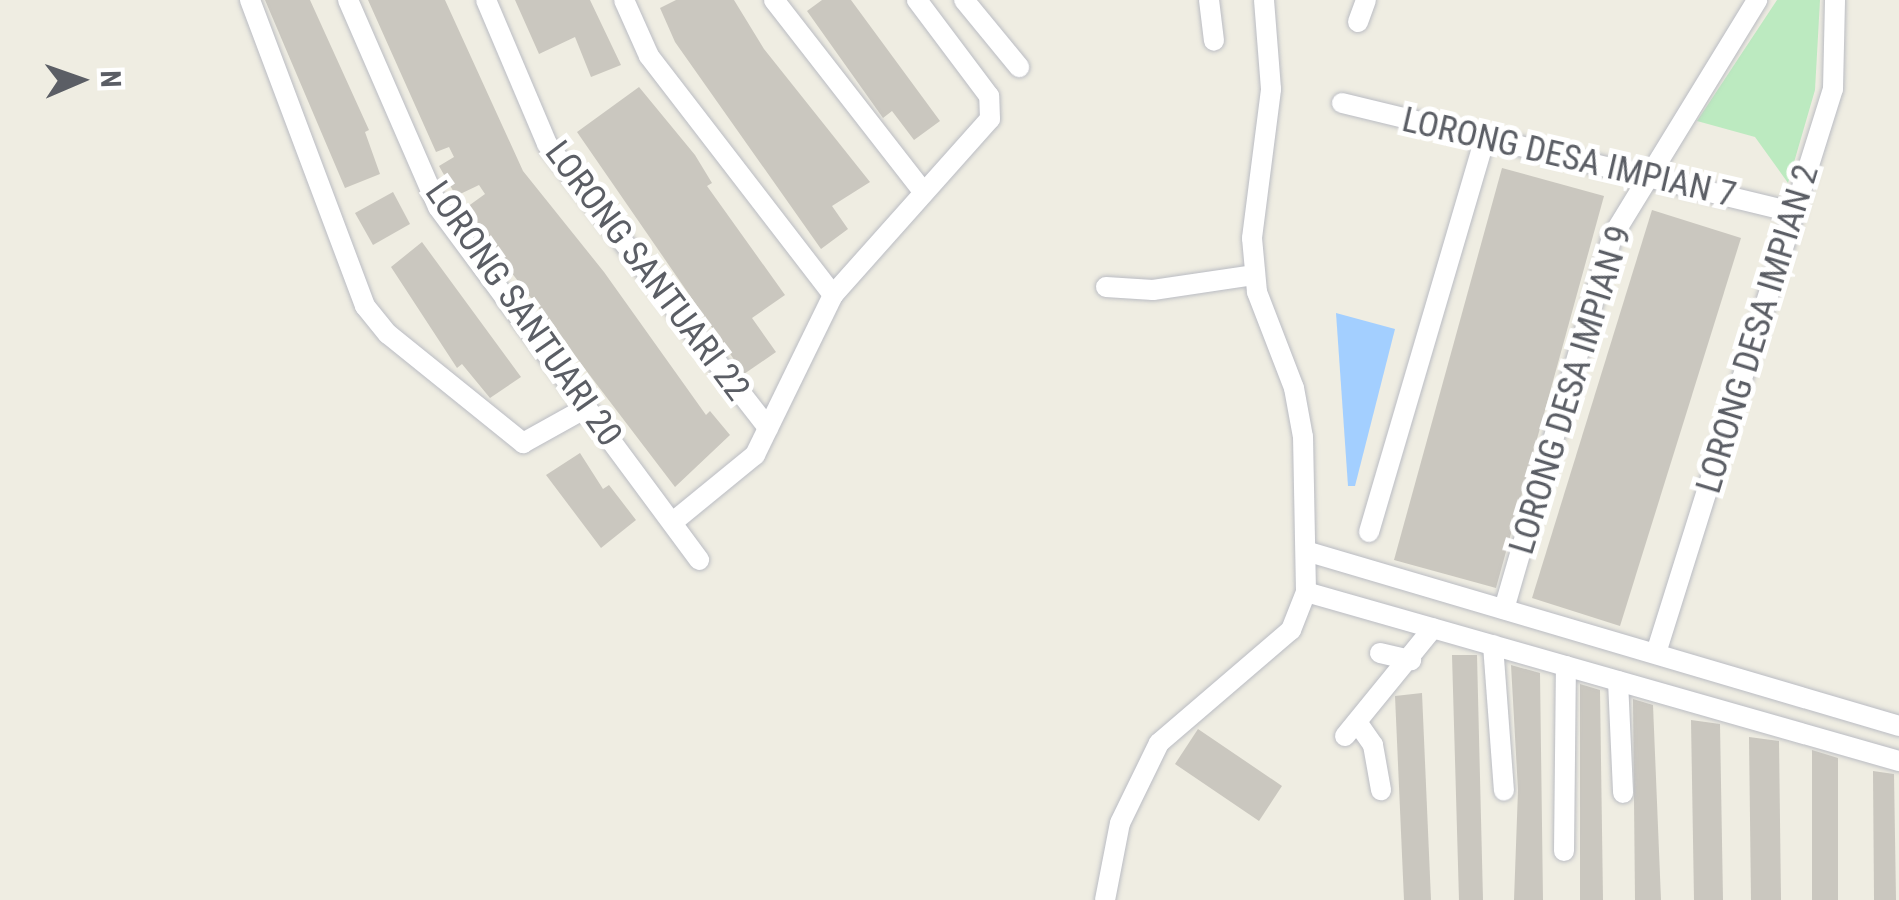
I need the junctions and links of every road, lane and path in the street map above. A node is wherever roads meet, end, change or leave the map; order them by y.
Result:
1 (250, 0) edge
2 (348, 0) edge
3 (486, 0) edge
4 (624, 0) edge
5 (774, 0) edge
6 (917, 0) edge
7 (964, 0) edge
8 (1209, 0) edge
9 (1264, 0) edge
10 (1366, 0) edge
11 (1757, 0) edge
12 (1836, 0) edge
13 (1358, 22) dead end
14 (1214, 41) dead end
15 (1019, 67) dead end
16 (1342, 104) dead end
17 (1485, 138) junction
18 (1648, 174) junction
19 (924, 193) junction
20 (1795, 213) junction
21 (1256, 275) junction
22 (1106, 287) dead end
23 (832, 295) junction
24 (586, 408) junction
25 (768, 428) junction
26 (674, 522) junction
27 (1369, 532) dead end
28 (1309, 552) junction
29 (698, 560) dead end
30 (1306, 592) junction
31 (1504, 609) junction
32 (1432, 628) junction
33 (1493, 646) junction
34 (1380, 653) dead end
35 (1656, 653) junction
36 (1411, 660) junction
37 (1566, 666) junction
38 (1618, 681) junction
39 (1899, 726) edge
40 (1899, 761) edge
41 (1381, 790) dead end
42 (1504, 791) dead end
43 (1623, 793) dead end
44 (1564, 851) dead end
45 (1105, 900) edge

1 - 24 street
2 - 24 street, LORONG SANTUARI 20
3 - 25 street, LORONG SANTUARI 22
4 - 23 street
5 - 19 street
6 - 19 street
7 - 15 street
8 - 14 street
9 - 21 street
10 - 13 street
11 - 18 street, LORONG DESA IMPIAN 9
12 - 20 street, LORONG DESA IMPIAN 2
16 - 17 street, LORONG DESA IMPIAN 7
17 - 18 street, LORONG DESA IMPIAN 7
17 - 27 street
18 - 20 street, LORONG DESA IMPIAN 7
18 - 31 street, LORONG DESA IMPIAN 9
19 - 23 street
20 - 35 street, LORONG DESA IMPIAN 2
21 - 22 street
21 - 28 street
23 - 25 street
24 - 26 street, LORONG SANTUARI 20
25 - 26 street
26 - 29 street, LORONG SANTUARI 20
28 - 30 street
28 - 31 street
30 - 32 street
30 - 45 street
31 - 35 street
32 - 33 street
32 - 36 street
33 - 37 street
33 - 42 street
34 - 36 street
35 - 39 street
36 - 41 street
37 - 38 street
37 - 44 street
38 - 40 street
38 - 43 street

